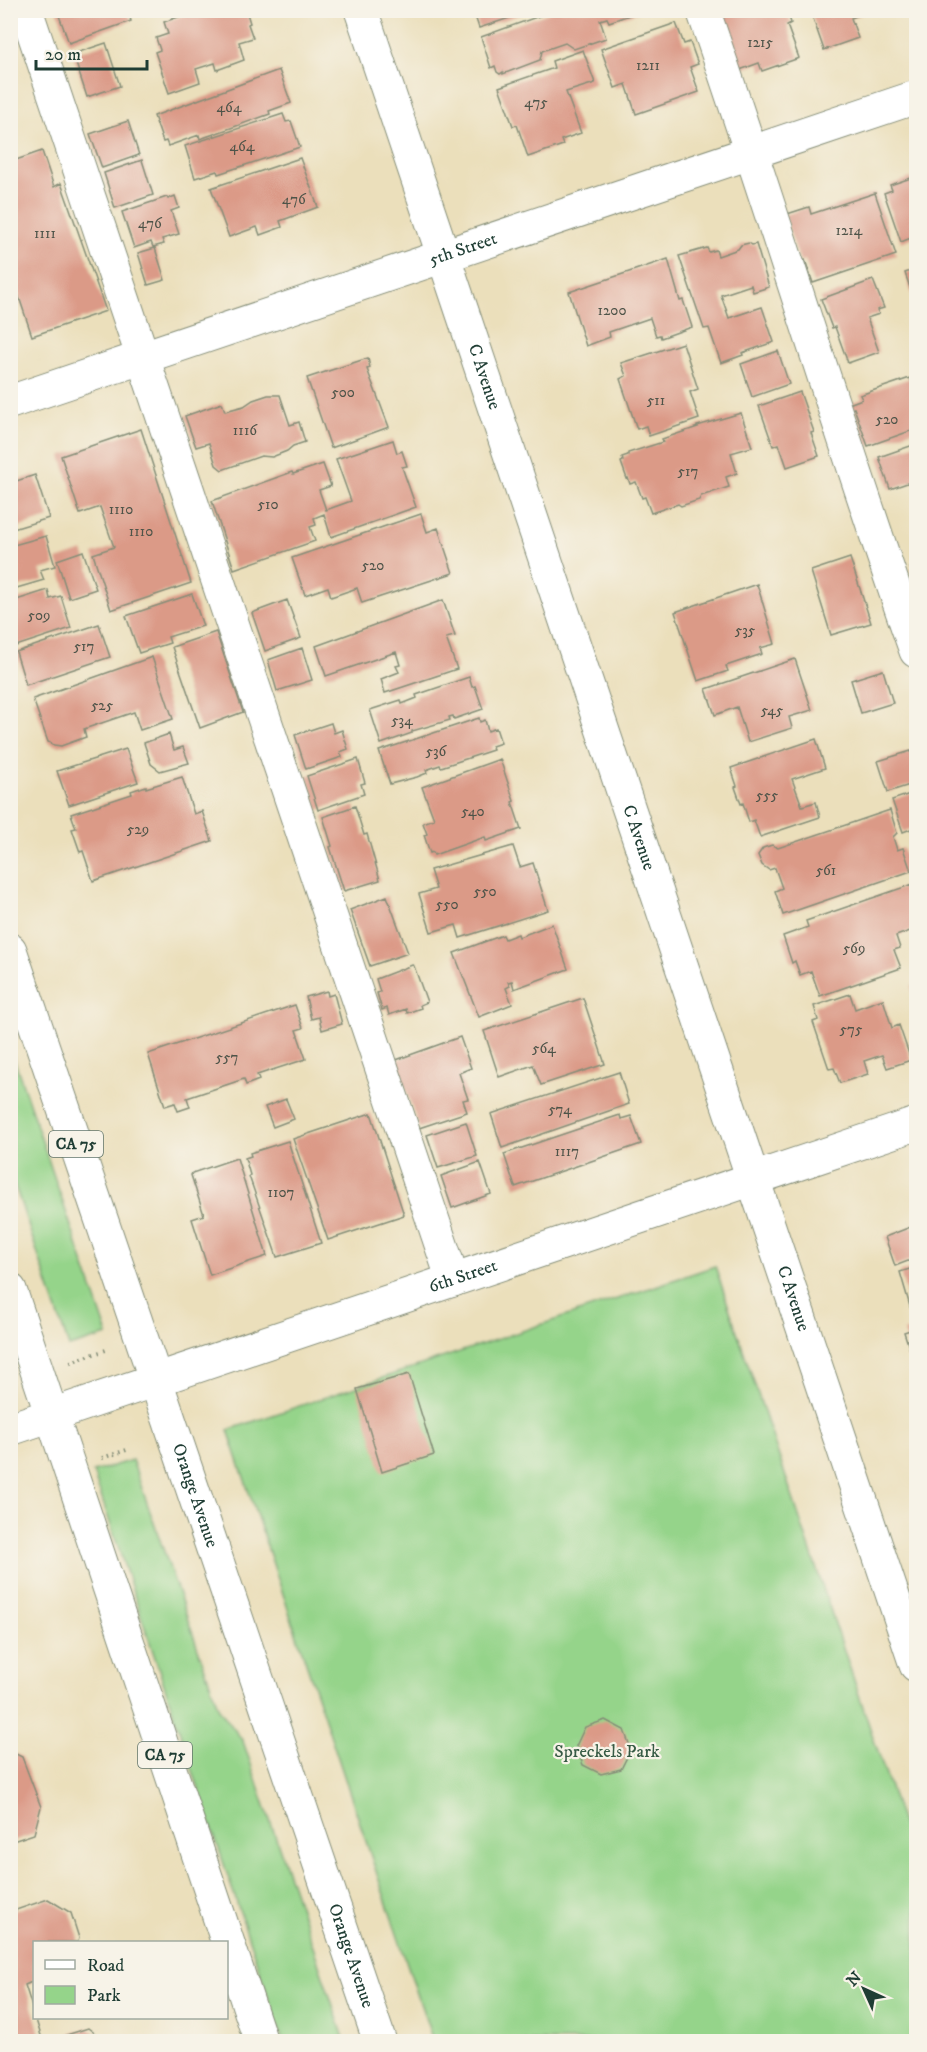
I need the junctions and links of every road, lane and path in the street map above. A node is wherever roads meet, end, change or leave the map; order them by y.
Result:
1 (26, 10) edge
2 (361, 10) edge
3 (703, 10) edge
4 (916, 97) edge
5 (752, 152) junction
6 (443, 256) junction
7 (142, 357) junction
8 (10, 402) edge
9 (916, 651) edge
10 (10, 950) edge
11 (916, 1124) edge
12 (753, 1179) junction
13 (453, 1280) junction
14 (10, 1290) edge
15 (113, 1348) dead end
16 (70, 1362) dead end
17 (156, 1380) junction
18 (51, 1415) junction
19 (10, 1429) edge
20 (130, 1449) dead end
21 (97, 1460) dead end
22 (916, 1665) edge
23 (227, 1941) edge
24 (228, 1943) edge
25 (261, 2042) edge
26 (380, 2042) edge

1 - 7 main road
2 - 6 main road, C Avenue
3 - 5 main road
4 - 5 main road, 5th Street
5 - 6 main road, 5th Street
5 - 9 main road
6 - 7 main road, 5th Street
6 - 12 main road, C Avenue
7 - 8 main road, 5th Street
7 - 13 main road
10 - 17 main road, Orange Avenue / CA 75
11 - 12 main road, 6th Street
12 - 13 main road, 6th Street
12 - 22 main road, C Avenue
13 - 17 main road, 6th Street
14 - 18 main road, CA 75
15 - 16 path
17 - 18 main road, 6th Street
17 - 26 main road, Orange Avenue / CA 75
18 - 19 main road, 6th Street
18 - 23 main road, CA 75
20 - 21 path
24 - 25 main road, CA 75

